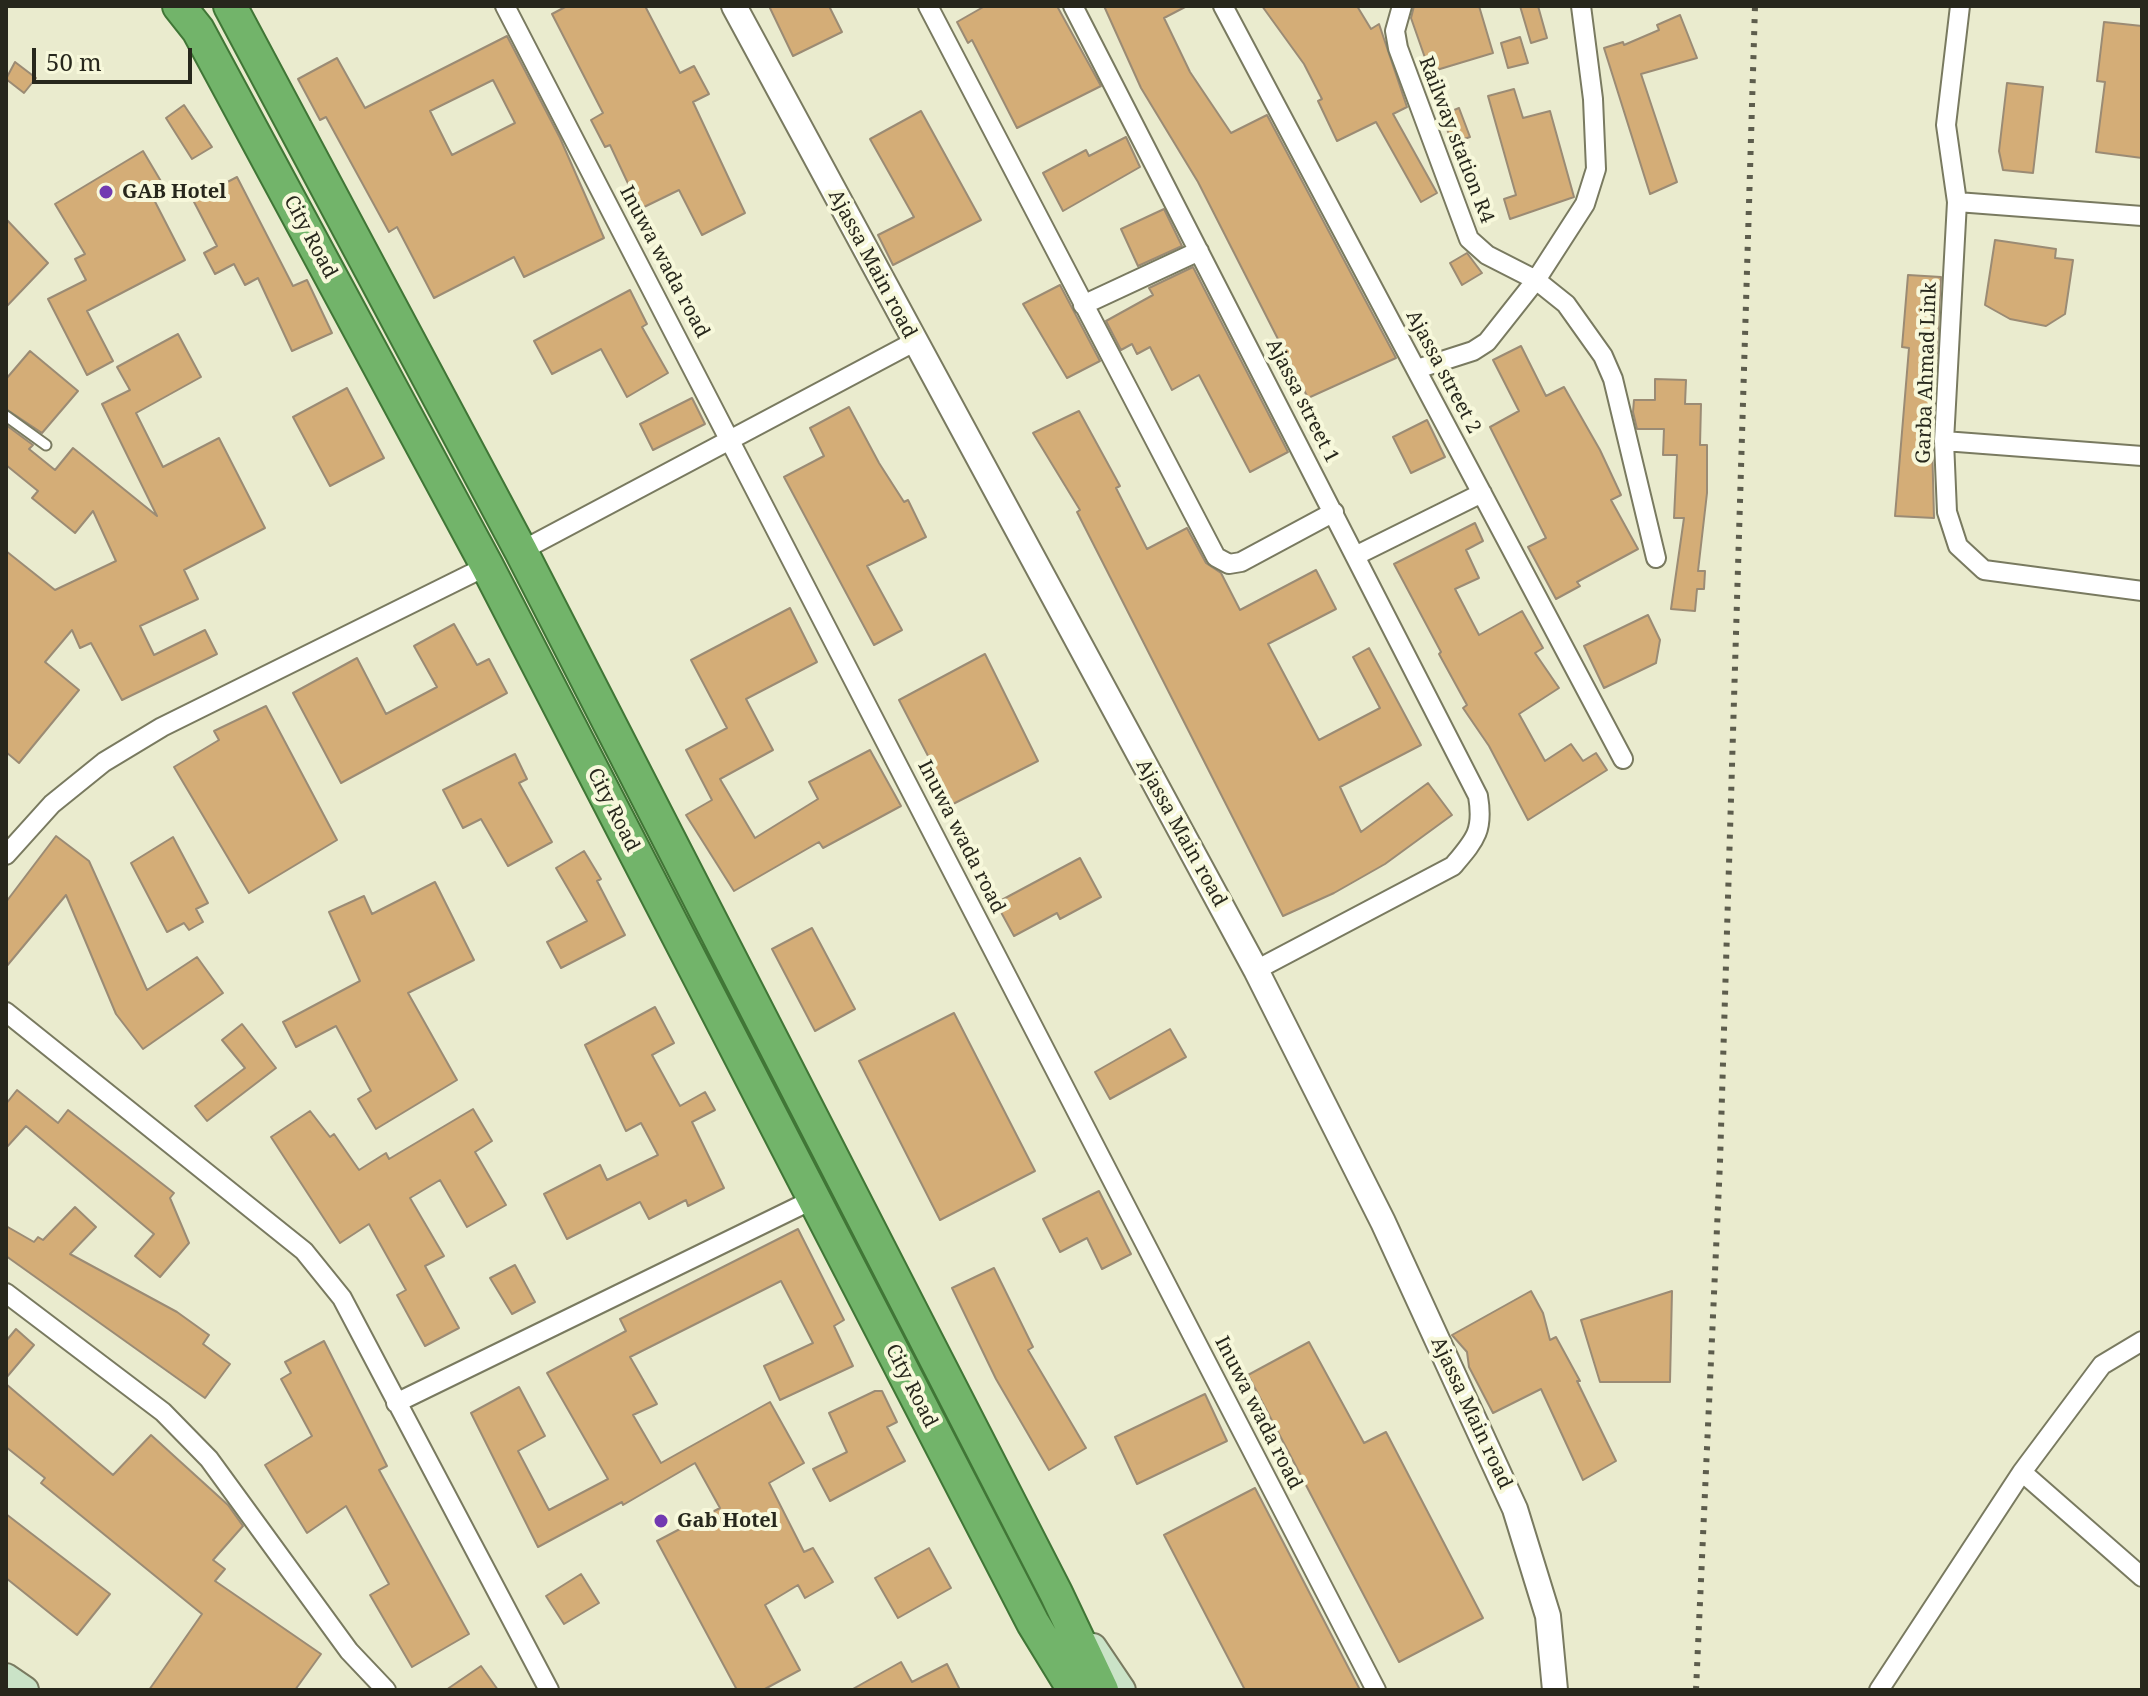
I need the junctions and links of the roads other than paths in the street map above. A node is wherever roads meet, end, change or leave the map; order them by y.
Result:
1 (179, 6) edge
2 (230, 6) edge
3 (505, 6) edge
4 (734, 6) edge
5 (928, 6) edge
6 (1073, 6) edge
7 (1223, 6) edge
8 (1402, 6) edge
9 (1581, 6) edge
10 (1960, 6) edge
11 (1957, 202) junction
12 (2142, 216) edge
13 (1199, 251) junction
14 (1536, 280) junction
15 (1083, 305) junction
16 (914, 342) junction
17 (1417, 369) junction
18 (6, 416) edge
19 (732, 441) junction
20 (1944, 441) junction
21 (46, 445) dead end
22 (2142, 456) edge
23 (1482, 493) junction
24 (1334, 512) junction
25 (521, 551) junction
26 (1357, 555) junction
27 (1656, 558) dead end
28 (487, 566) junction
29 (2142, 591) edge
30 (1623, 759) dead end
31 (6, 855) edge
32 (1256, 970) junction
33 (6, 1012) edge
34 (814, 1199) junction
35 (6, 1293) edge
36 (2142, 1341) edge
37 (396, 1403) junction
38 (2022, 1472) junction
39 (2142, 1577) edge
40 (1033, 1623) junction
41 (6, 1677) edge
42 (1099, 1688) edge
43 (25, 1690) edge
44 (386, 1690) edge
45 (549, 1690) edge
46 (1058, 1690) edge
47 (1376, 1690) edge
48 (1555, 1690) edge
49 (1879, 1690) edge

1 - 28 highway, City Road
2 - 25 highway, City Road
3 - 19 street, Inuwa wada road
4 - 16 street, Ajassa Main road
5 - 15 street
6 - 13 street, Ajassa street 1
7 - 17 street, Ajassa street 2
8 - 14 street, Railway station R4
9 - 14 street
10 - 11 street, Garba Ahmad Link
11 - 12 street
11 - 20 street, Garba Ahmad Link
13 - 15 street
13 - 24 street, Ajassa street 1
14 - 17 street
14 - 27 street, Railway station R4
15 - 24 street
16 - 19 street
16 - 32 street, Ajassa Main road
17 - 23 street, Ajassa street 2
18 - 21 lane
19 - 25 street
19 - 47 street, Inuwa wada road
20 - 22 street
20 - 29 street, Garba Ahmad Link
23 - 26 street
23 - 30 street, Ajassa street 2
24 - 26 street, Ajassa street 1
25 - 42 highway, City Road
26 - 32 street, Ajassa street 1
28 - 31 street
28 - 34 highway, City Road
32 - 48 street, Ajassa Main road
33 - 37 street
34 - 37 street
34 - 40 highway, City Road
35 - 44 street
36 - 38 street
37 - 45 street
38 - 39 street
38 - 49 street
40 - 42 highway, City Road
40 - 46 main road, City Road
41 - 43 main road

